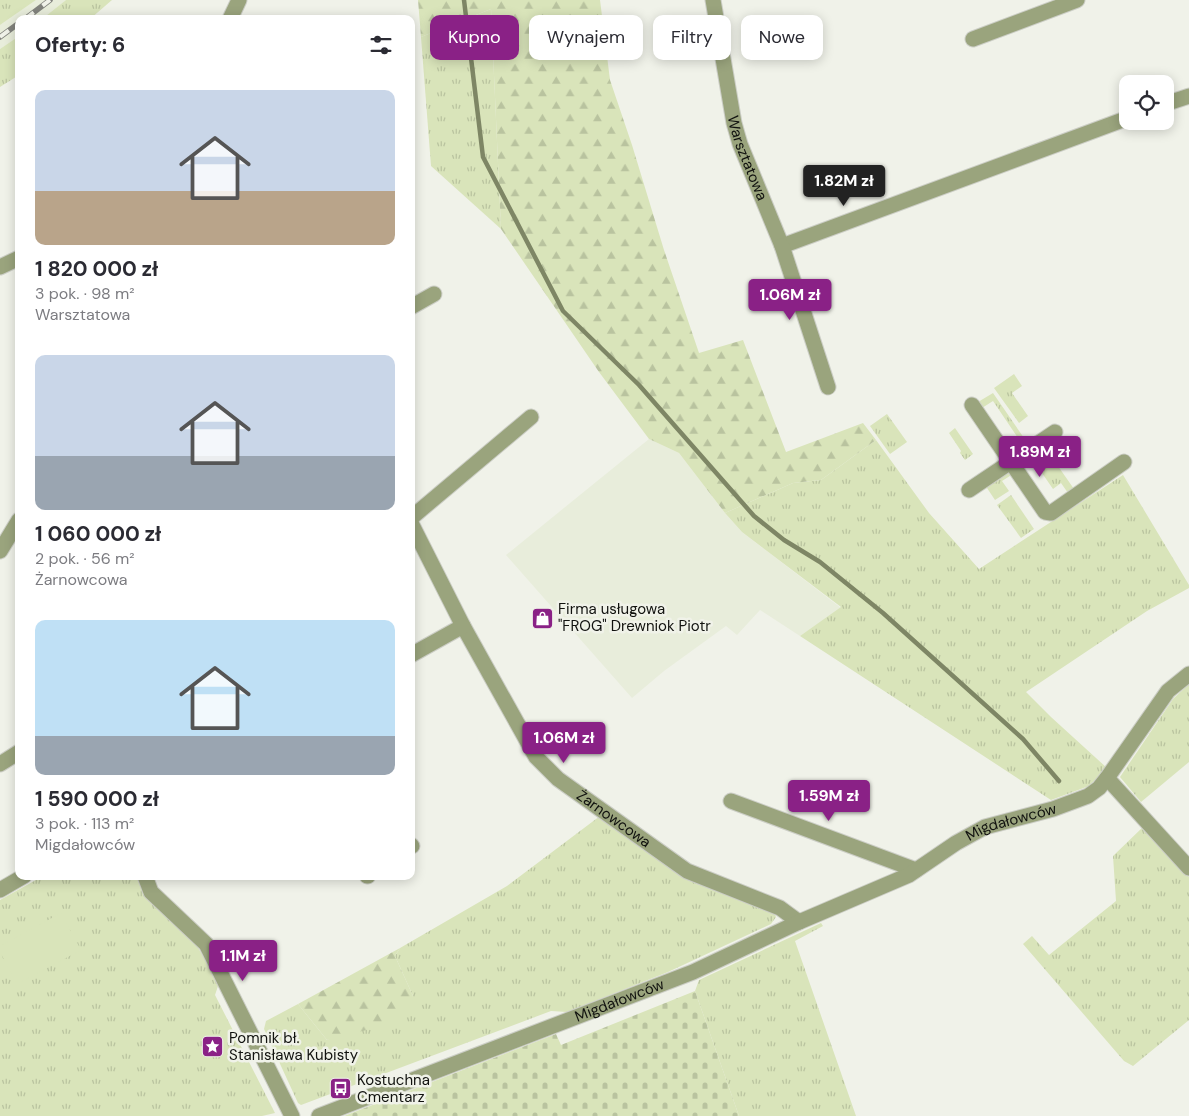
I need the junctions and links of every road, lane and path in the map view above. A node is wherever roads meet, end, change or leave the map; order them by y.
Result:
1 (239, 0) edge
2 (713, 0) edge
3 (1077, 0) edge
4 (232, 15) edge
5 (973, 39) dead end
6 (1189, 96) edge
7 (1174, 101) edge
8 (1119, 121) edge
9 (782, 246) junction
10 (15, 260) edge
11 (0, 267) edge
12 (434, 294) dead end
13 (415, 302) edge
14 (828, 387) dead end
15 (972, 405) dead end
16 (531, 417) dead end
17 (1055, 432) dead end
18 (1010, 462) junction
19 (1124, 462) dead end
20 (969, 490) dead end
21 (415, 515) edge
22 (15, 527) edge
23 (415, 531) edge
24 (0, 551) edge
25 (463, 626) junction
26 (415, 653) edge
27 (1189, 674) edge
28 (15, 755) edge
29 (0, 764) edge
30 (1108, 778) junction
31 (731, 801) dead end
32 (1189, 868) edge
33 (916, 870) junction
34 (17, 880) edge
35 (146, 880) edge
36 (0, 890) edge
37 (799, 922) junction
38 (292, 1116) edge
39 (319, 1116) edge

1 - 4 street
2 - 9 street, Warsztatowa
3 - 5 street
6 - 7 street
8 - 9 street
9 - 14 street, Warsztatowa
10 - 11 street
12 - 13 street
15 - 18 street
16 - 21 street
17 - 18 street
18 - 19 street
18 - 20 street
22 - 24 street
23 - 25 street, Żarnowcowa
25 - 26 street
25 - 37 street, Żarnowcowa
27 - 30 street, Migdałowców
28 - 29 street
30 - 32 street
30 - 33 street, Migdałowców
31 - 33 street
33 - 37 street, Migdałowców
34 - 36 street
35 - 38 street
37 - 39 street, Migdałowców

